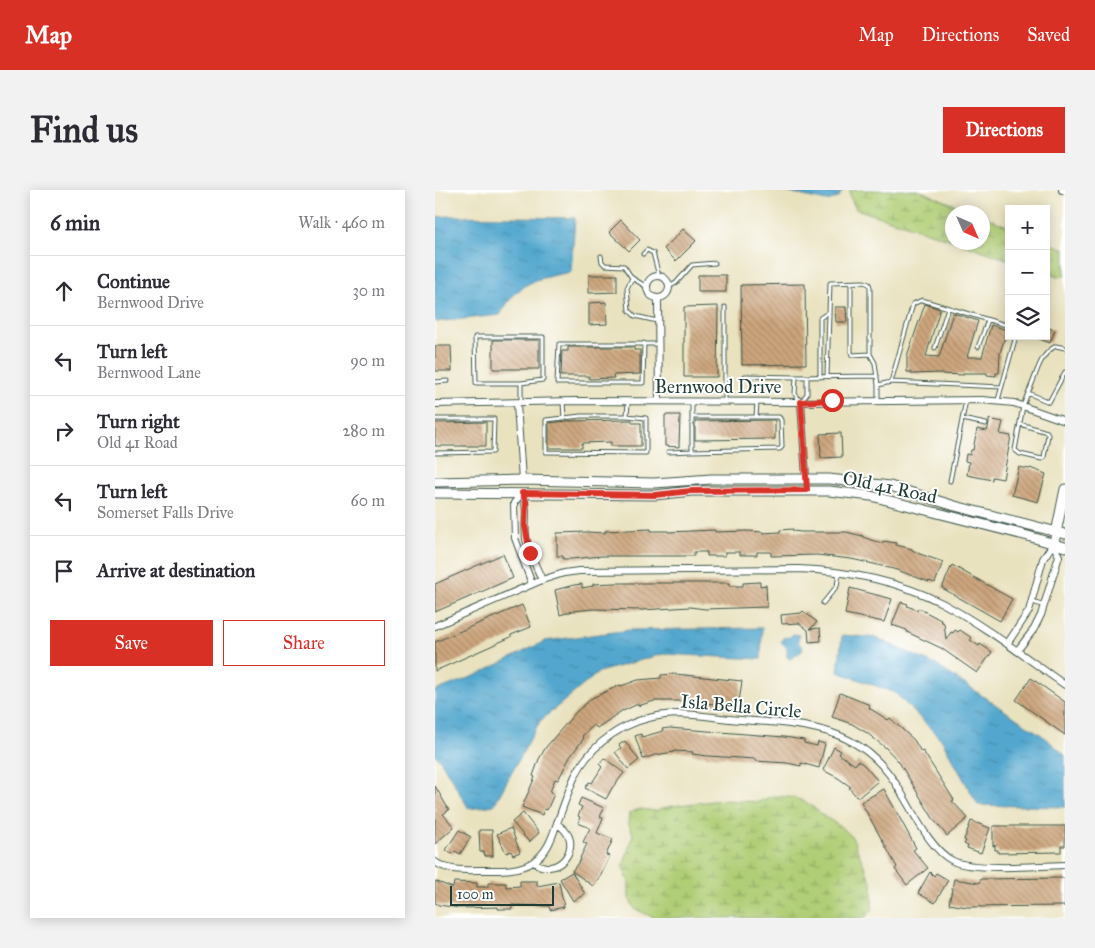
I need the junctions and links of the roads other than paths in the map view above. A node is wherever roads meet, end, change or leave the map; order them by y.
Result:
1 (643, 254) dead end
2 (601, 256) dead end
3 (715, 263) dead end
4 (659, 276) junction
5 (632, 278) junction
6 (851, 283) junction
7 (647, 287) junction
8 (669, 288) junction
9 (658, 298) junction
10 (725, 307) dead end
11 (948, 308) junction
12 (829, 312) junction
13 (988, 320) junction
14 (658, 321) junction
15 (1005, 325) edge
16 (1015, 340) edge
17 (644, 343) junction
18 (658, 344) junction
19 (978, 347) dead end
20 (935, 348) dead end
21 (1065, 348) edge
22 (870, 354) junction
23 (1065, 372) edge
24 (745, 376) dead end
25 (827, 376) junction
26 (877, 376) junction
27 (796, 377) junction
28 (807, 377) junction
29 (820, 377) junction
30 (448, 381) dead end
31 (435, 382) edge
32 (891, 382) junction
33 (521, 383) junction
34 (878, 385) junction
35 (1002, 387) junction
36 (1028, 393) junction
37 (725, 400) junction
38 (878, 400) junction
39 (966, 400) junction
40 (629, 401) junction
41 (659, 401) junction
42 (692, 401) junction
43 (757, 401) junction
44 (998, 401) junction
45 (563, 402) junction
46 (801, 402) junction
47 (435, 404) edge
48 (519, 404) junction
49 (1023, 406) junction
50 (627, 416) junction
51 (756, 417) junction
52 (564, 418) junction
53 (692, 418) junction
54 (435, 419) edge
55 (962, 420) junction
56 (1065, 421) edge
57 (986, 424) dead end
58 (1020, 424) junction
59 (692, 451) junction
60 (668, 452) dead end
61 (435, 454) edge
62 (806, 478) junction
63 (522, 480) junction
64 (950, 481) dead end
65 (435, 482) edge
66 (1065, 489) edge
67 (807, 490) junction
68 (435, 493) edge
69 (522, 493) junction
70 (1061, 533) edge
71 (1053, 544) junction
72 (1065, 547) edge
73 (530, 553) junction
74 (520, 556) junction
75 (839, 572) junction
76 (542, 580) junction
77 (532, 584) junction
78 (1033, 602) junction
79 (823, 603) dead end
80 (1045, 606) junction
81 (435, 626) edge
82 (1007, 644) junction
83 (1017, 651) junction
84 (1065, 685) edge
85 (557, 824) junction
86 (435, 862) edge
87 (533, 862) junction
88 (1065, 865) edge

1 - 4 lane
2 - 5 lane
3 - 8 lane
4 - 7 street
4 - 8 street
5 - 7 lane
5 - 14 lane
6 - 12 lane
6 - 22 lane
6 - 22 lane
7 - 9 street
8 - 9 street
9 - 14 street
10 - 37 lane
11 - 13 lane
11 - 20 lane
11 - 32 lane
12 - 25 lane
12 - 29 lane
13 - 15 lane
13 - 19 lane
14 - 18 street
16 - 35 lane
17 - 17 lane
17 - 18 lane
18 - 41 street
21 - 36 lane
22 - 26 lane
23 - 36 lane
24 - 27 lane
25 - 26 lane
25 - 29 lane
26 - 34 lane
27 - 28 lane
27 - 46 lane
28 - 29 lane
28 - 46 lane
30 - 31 lane
32 - 34 lane
32 - 35 lane
33 - 33 lane
33 - 48 lane
34 - 38 lane
35 - 44 lane
36 - 49 lane
37 - 42 street, Bernwood Drive
37 - 43 street, Bernwood Drive
38 - 39 street, Bernwood Drive
38 - 46 street, Bernwood Drive
39 - 44 street, Bernwood Drive
39 - 55 lane
40 - 41 street, Bernwood Drive
40 - 45 street, Bernwood Drive
40 - 50 lane
41 - 42 street, Bernwood Drive
42 - 53 lane
43 - 46 street, Bernwood Drive
43 - 51 lane
44 - 49 street, Bernwood Drive
45 - 48 street, Bernwood Drive
45 - 52 lane
46 - 62 street
47 - 48 street, Bernwood Drive
48 - 63 street
49 - 56 street, Bernwood Drive
49 - 58 lane
50 - 52 lane
50 - 52 lane
51 - 53 lane
51 - 59 lane
53 - 59 lane
54 - 61 lane
55 - 57 lane
55 - 64 lane
58 - 58 lane
59 - 60 lane
62 - 63 street, Old 41 Road
62 - 67 street
62 - 70 street, Old 41 Road
63 - 65 street, Old 41 Road
63 - 69 street
66 - 70 street
67 - 69 street, Old 41 Road
67 - 71 street, Old 41 Road
68 - 69 street, Old 41 Road
69 - 73 street
69 - 74 street
70 - 71 street
71 - 72 street, Old 41 Road
71 - 78 street
71 - 80 street
73 - 74 lane
73 - 76 street
74 - 77 street
75 - 76 street
75 - 79 lane
75 - 82 street
76 - 77 street
77 - 81 street
78 - 80 lane
78 - 82 street
80 - 83 street
82 - 83 street
83 - 84 street
85 - 87 street, Isla Bella Circle
85 - 87 street
85 - 88 street, Isla Bella Circle
86 - 87 street

